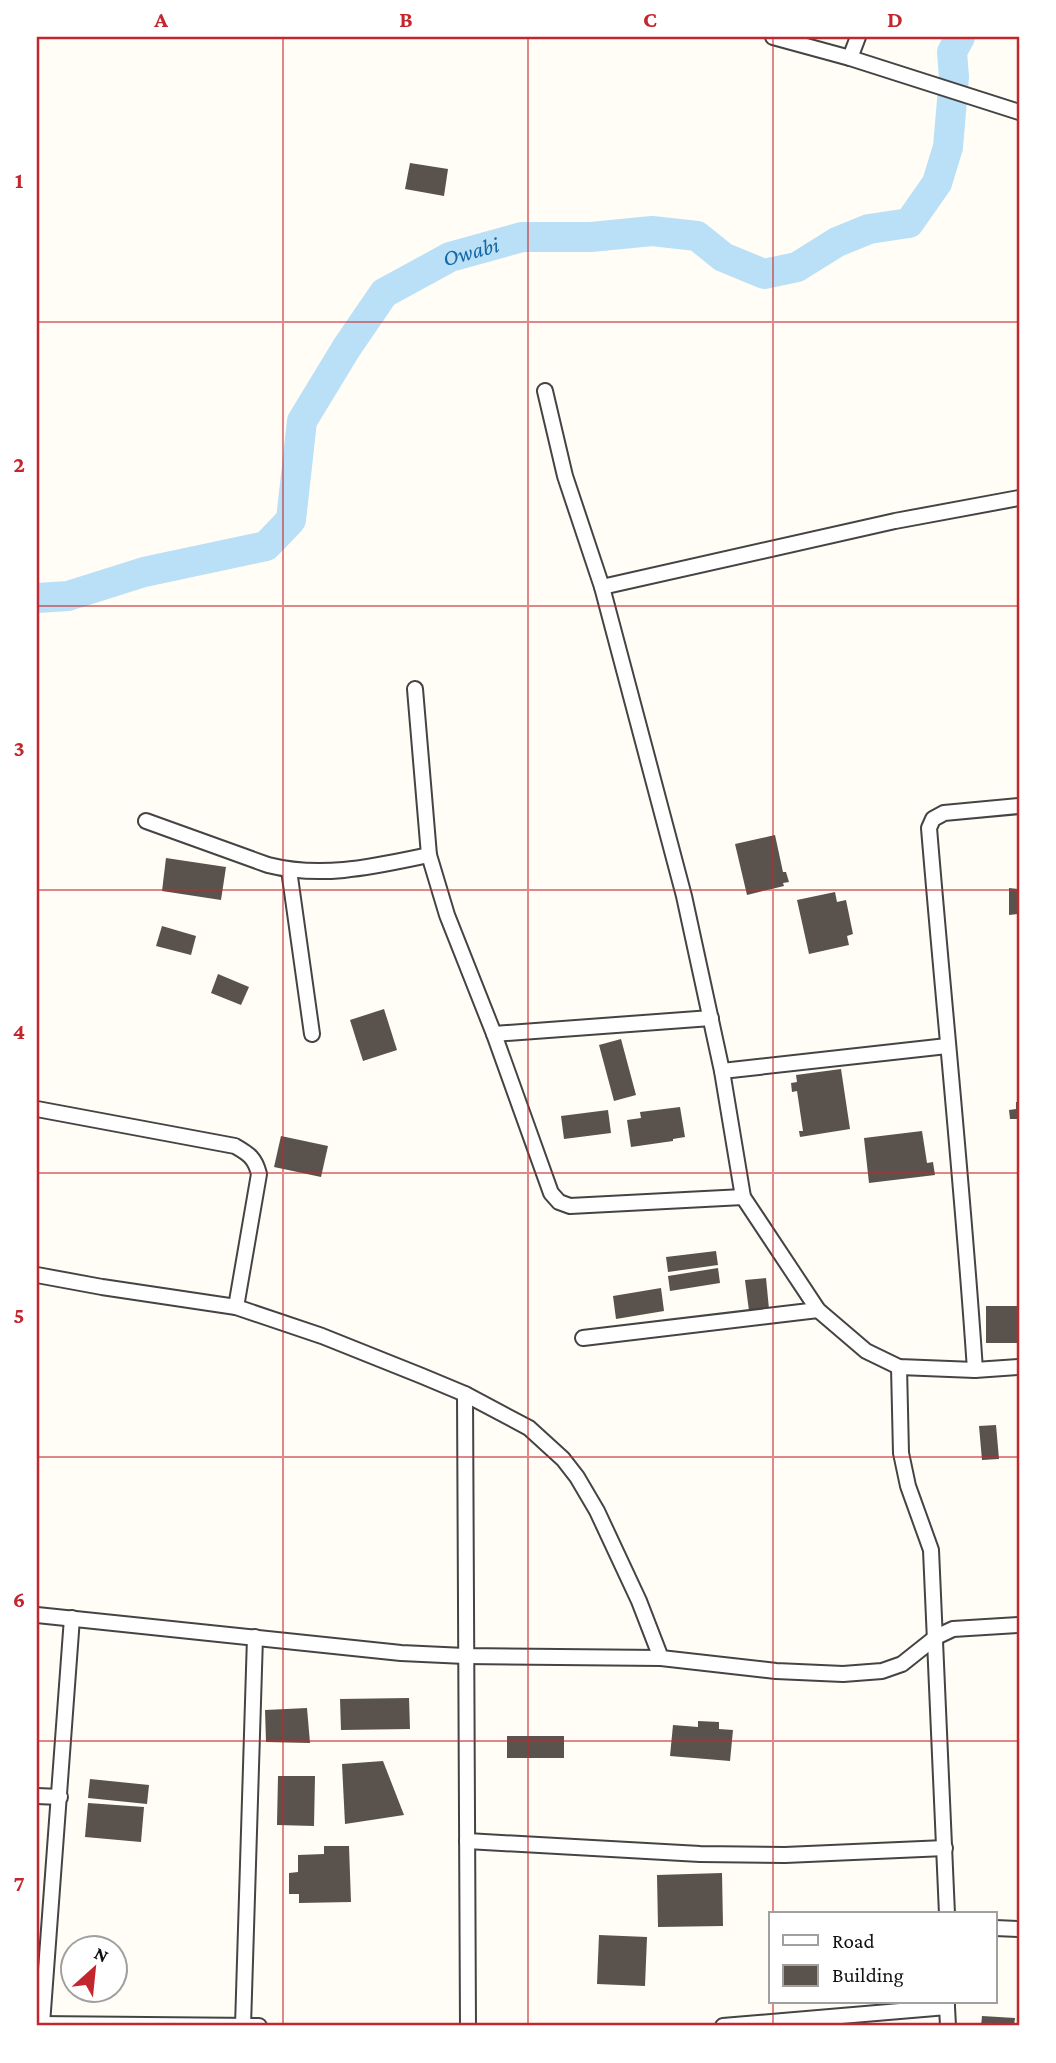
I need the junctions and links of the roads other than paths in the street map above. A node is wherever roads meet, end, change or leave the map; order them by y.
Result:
1 (774, 37) edge
2 (858, 37) edge
3 (849, 58) junction
4 (1019, 112) edge
5 (545, 391) dead end
6 (1019, 498) edge
7 (602, 587) junction
8 (415, 689) dead end
9 (1019, 806) edge
10 (146, 821) dead end
11 (429, 855) junction
12 (289, 870) junction
13 (710, 1018) junction
14 (312, 1034) dead end
15 (494, 1034) junction
16 (947, 1046) junction
17 (722, 1071) junction
18 (37, 1109) edge
19 (743, 1197) junction
20 (37, 1275) edge
21 (236, 1307) junction
22 (818, 1310) junction
23 (583, 1338) dead end
24 (899, 1367) junction
25 (1019, 1367) edge
26 (975, 1370) junction
27 (465, 1394) junction
28 (37, 1615) edge
29 (72, 1618) junction
30 (1019, 1625) edge
31 (255, 1637) junction
32 (936, 1637) junction
33 (465, 1656) junction
34 (661, 1658) junction
35 (37, 1796) edge
36 (60, 1797) junction
37 (467, 1841) junction
38 (945, 1848) junction
39 (947, 1912) edge
40 (996, 1928) edge
41 (1019, 1929) edge
42 (947, 2004) edge
43 (39, 2024) edge
44 (243, 2026) edge
45 (259, 2026) edge
46 (468, 2026) edge
47 (723, 2026) edge
48 (948, 2026) edge

1 - 3 street
2 - 3 street
3 - 4 street
5 - 7 street
6 - 7 street
7 - 13 street
8 - 11 street
9 - 16 street
10 - 12 street
11 - 12 street
11 - 15 street
12 - 14 street
13 - 15 street
13 - 17 street
15 - 19 street
16 - 17 street
16 - 26 street
17 - 19 street
18 - 21 street
19 - 22 street
20 - 21 street
21 - 27 street
22 - 23 street
22 - 24 street
24 - 26 street
24 - 32 street
25 - 26 street
27 - 33 street
27 - 34 street
28 - 29 street
29 - 31 street
29 - 36 street
30 - 32 street
31 - 33 street
31 - 44 street
32 - 34 street
32 - 38 street
33 - 34 street
33 - 37 street
35 - 36 street
36 - 43 street
37 - 38 street
37 - 46 street
38 - 39 street
40 - 41 street
42 - 47 street
42 - 48 street
43 - 44 street
44 - 45 street

